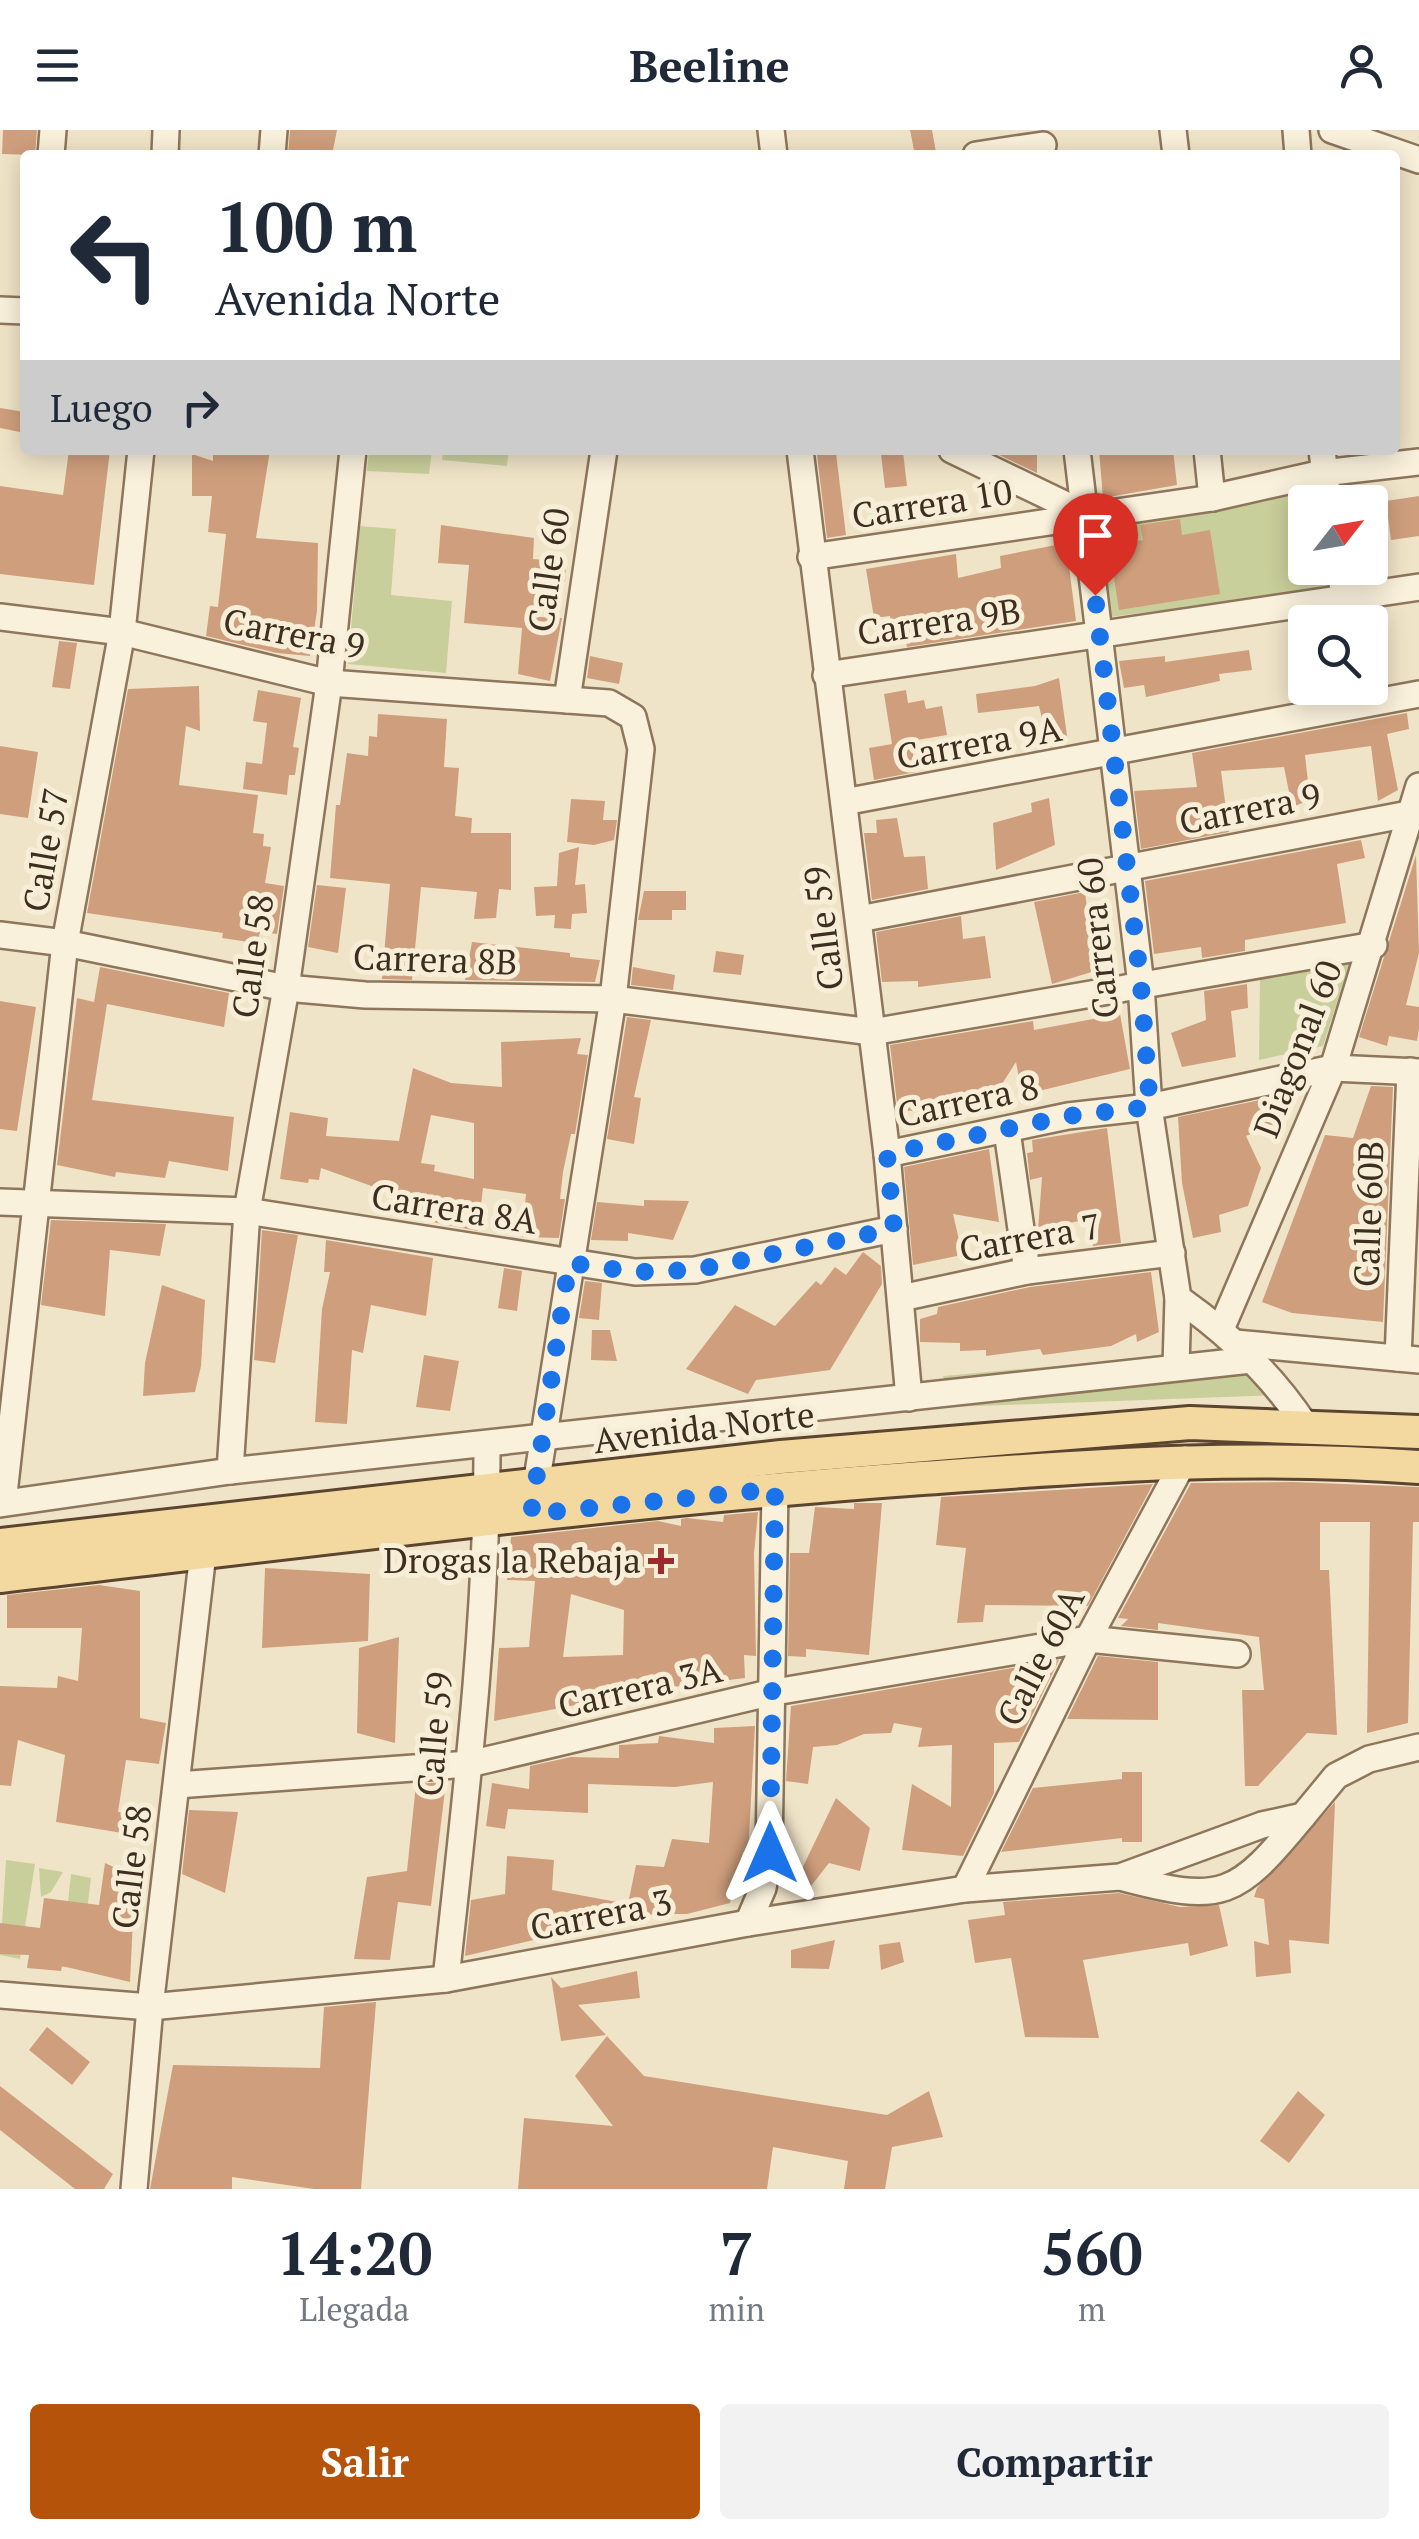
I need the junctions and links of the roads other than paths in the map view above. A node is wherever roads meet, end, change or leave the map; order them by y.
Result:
1 (1332, 130) edge
2 (1042, 143) edge
3 (1004, 150) edge
4 (1390, 150) edge
5 (140, 455) edge
6 (352, 455) edge
7 (603, 455) edge
8 (801, 455) edge
9 (962, 455) edge
10 (1078, 455) edge
11 (1208, 455) edge
12 (1323, 462) edge
13 (1419, 462) edge
14 (1212, 498) junction
15 (1088, 516) junction
16 (811, 557) junction
17 (1342, 585) edge
18 (1419, 587) edge
19 (1344, 598) junction
20 (0, 617) edge
21 (122, 632) junction
22 (1099, 634) junction
23 (826, 675) junction
24 (329, 683) junction
25 (1419, 694) edge
26 (566, 700) junction
27 (1115, 754) junction
28 (1419, 786) edge
29 (844, 802) junction
30 (1416, 813) edge
31 (1126, 869) junction
32 (859, 919) junction
33 (0, 935) edge
34 (65, 943) junction
35 (1374, 944) junction
36 (1141, 985) junction
37 (286, 988) junction
38 (613, 999) junction
39 (872, 1032) junction
40 (1333, 1068) junction
41 (1415, 1072) edge
42 (1150, 1107) junction
43 (1008, 1131) junction
44 (887, 1154) junction
45 (0, 1202) edge
46 (36, 1206) junction
47 (247, 1211) junction
48 (894, 1229) junction
49 (1172, 1253) junction
50 (569, 1263) junction
51 (1027, 1271) junction
52 (901, 1298) junction
53 (1178, 1298) junction
54 (1236, 1344) junction
55 (1409, 1360) edge
56 (1176, 1366) junction
57 (909, 1398) junction
58 (1305, 1424) junction
59 (1419, 1432) edge
60 (542, 1440) junction
61 (487, 1446) junction
62 (1184, 1459) junction
63 (1419, 1467) edge
64 (230, 1471) junction
65 (775, 1489) junction
66 (534, 1501) junction
67 (2, 1503) edge
68 (487, 1506) junction
69 (0, 1545) edge
70 (203, 1553) junction
71 (0, 1576) edge
72 (1088, 1639) junction
73 (1236, 1654) dead end
74 (769, 1693) junction
75 (1419, 1746) edge
76 (470, 1764) junction
77 (177, 1784) junction
78 (1302, 1816) junction
79 (1120, 1877) junction
80 (965, 1889) junction
81 (748, 1923) junction
82 (446, 1979) junction
83 (0, 1995) edge
84 (150, 2007) junction
85 (134, 2189) edge

1 - 4 street
2 - 3 street
5 - 21 street, Calle 57
6 - 24 street, Calle 58
7 - 26 street, Calle 60
8 - 16 street, Calle 59
9 - 15 street
10 - 15 street, Carrera 60
11 - 14 street
12 - 13 street, Carrera 10
12 - 14 street, Carrera 10
14 - 15 street, Carrera 10
15 - 16 street, Carrera 10
15 - 22 street, Carrera 60
16 - 23 street, Calle 59
17 - 19 street
18 - 19 street, Carrera 9B
19 - 22 street, Carrera 9B
20 - 21 street, Carrera 9
21 - 24 street, Carrera 9
21 - 34 street, Calle 57
22 - 23 street, Carrera 9B
22 - 27 street, Carrera 60
23 - 29 street, Calle 59
24 - 26 street, Carrera 9
24 - 37 street, Calle 58
25 - 27 street, Carrera 9A
26 - 38 street, Carrera 9
27 - 29 street, Carrera 9A
27 - 31 street, Carrera 60
28 - 30 street, Diagonal 60
29 - 32 street, Calle 59
30 - 31 street, Carrera 9
30 - 35 street, Diagonal 60
31 - 32 street, Carrera 9
31 - 36 street, Carrera 60
32 - 39 street, Calle 59
33 - 34 street, Carrera 8B
34 - 37 street, Carrera 8B
34 - 46 street, Calle 57
35 - 36 street
35 - 40 street, Diagonal 60
36 - 39 street
36 - 42 street, Carrera 60
37 - 38 street, Carrera 8B
37 - 47 street, Calle 58
38 - 39 street, Carrera 8B
38 - 50 street
39 - 44 street, Calle 59
40 - 41 street, Carrera 8
40 - 42 street, Carrera 8
40 - 54 street, Diagonal 60
41 - 55 street, Calle 60B
42 - 43 street, Carrera 8
42 - 49 street, Carrera 60
43 - 44 street, Carrera 8
43 - 51 street
44 - 48 street, Calle 59
45 - 46 street, Carrera 8A
46 - 47 street, Carrera 8A
46 - 67 street, Calle 57
47 - 50 street, Carrera 8A
47 - 64 street, Calle 58
48 - 50 street, Carrera 8A
48 - 52 street, Calle 59
49 - 51 street, Carrera 7
49 - 53 street, Carrera 60
50 - 60 street
51 - 52 street, Carrera 7
52 - 57 street, Calle 59
53 - 54 street
53 - 56 street, Carrera 60
54 - 55 street, Avenida Norte
54 - 56 street, Avenida Norte
54 - 58 street
56 - 57 street, Avenida Norte
57 - 60 street, Avenida Norte
58 - 59 main road, Avenida Norte
58 - 66 main road, Avenida Norte
60 - 61 street, Avenida Norte
60 - 66 street
61 - 64 street, Avenida Norte
61 - 68 street, Calle 59
62 - 63 main road, Avenida Norte
62 - 65 main road, Avenida Norte
62 - 72 street, Calle 60A
64 - 67 street, Avenida Norte
65 - 66 main road, Avenida Norte
65 - 74 street
66 - 68 main road, Avenida Norte
68 - 69 main road, Avenida Norte
68 - 70 main road, Avenida Norte
68 - 76 street, Calle 59
70 - 71 main road, Avenida Norte
70 - 77 street, Calle 58
72 - 73 street, Carrera 3A
72 - 74 street, Carrera 3A
72 - 80 street, Calle 60A
74 - 76 street, Carrera 3A
74 - 81 street
75 - 78 street
76 - 77 street, Carrera 3A
76 - 82 street, Calle 59
77 - 84 street, Calle 58
78 - 79 street, Carrera 3
78 - 79 street
79 - 80 street, Carrera 3
80 - 81 street, Carrera 3
81 - 82 street, Carrera 3
82 - 84 street, Carrera 3
83 - 84 street, Carrera 3
84 - 85 street, Calle 58

